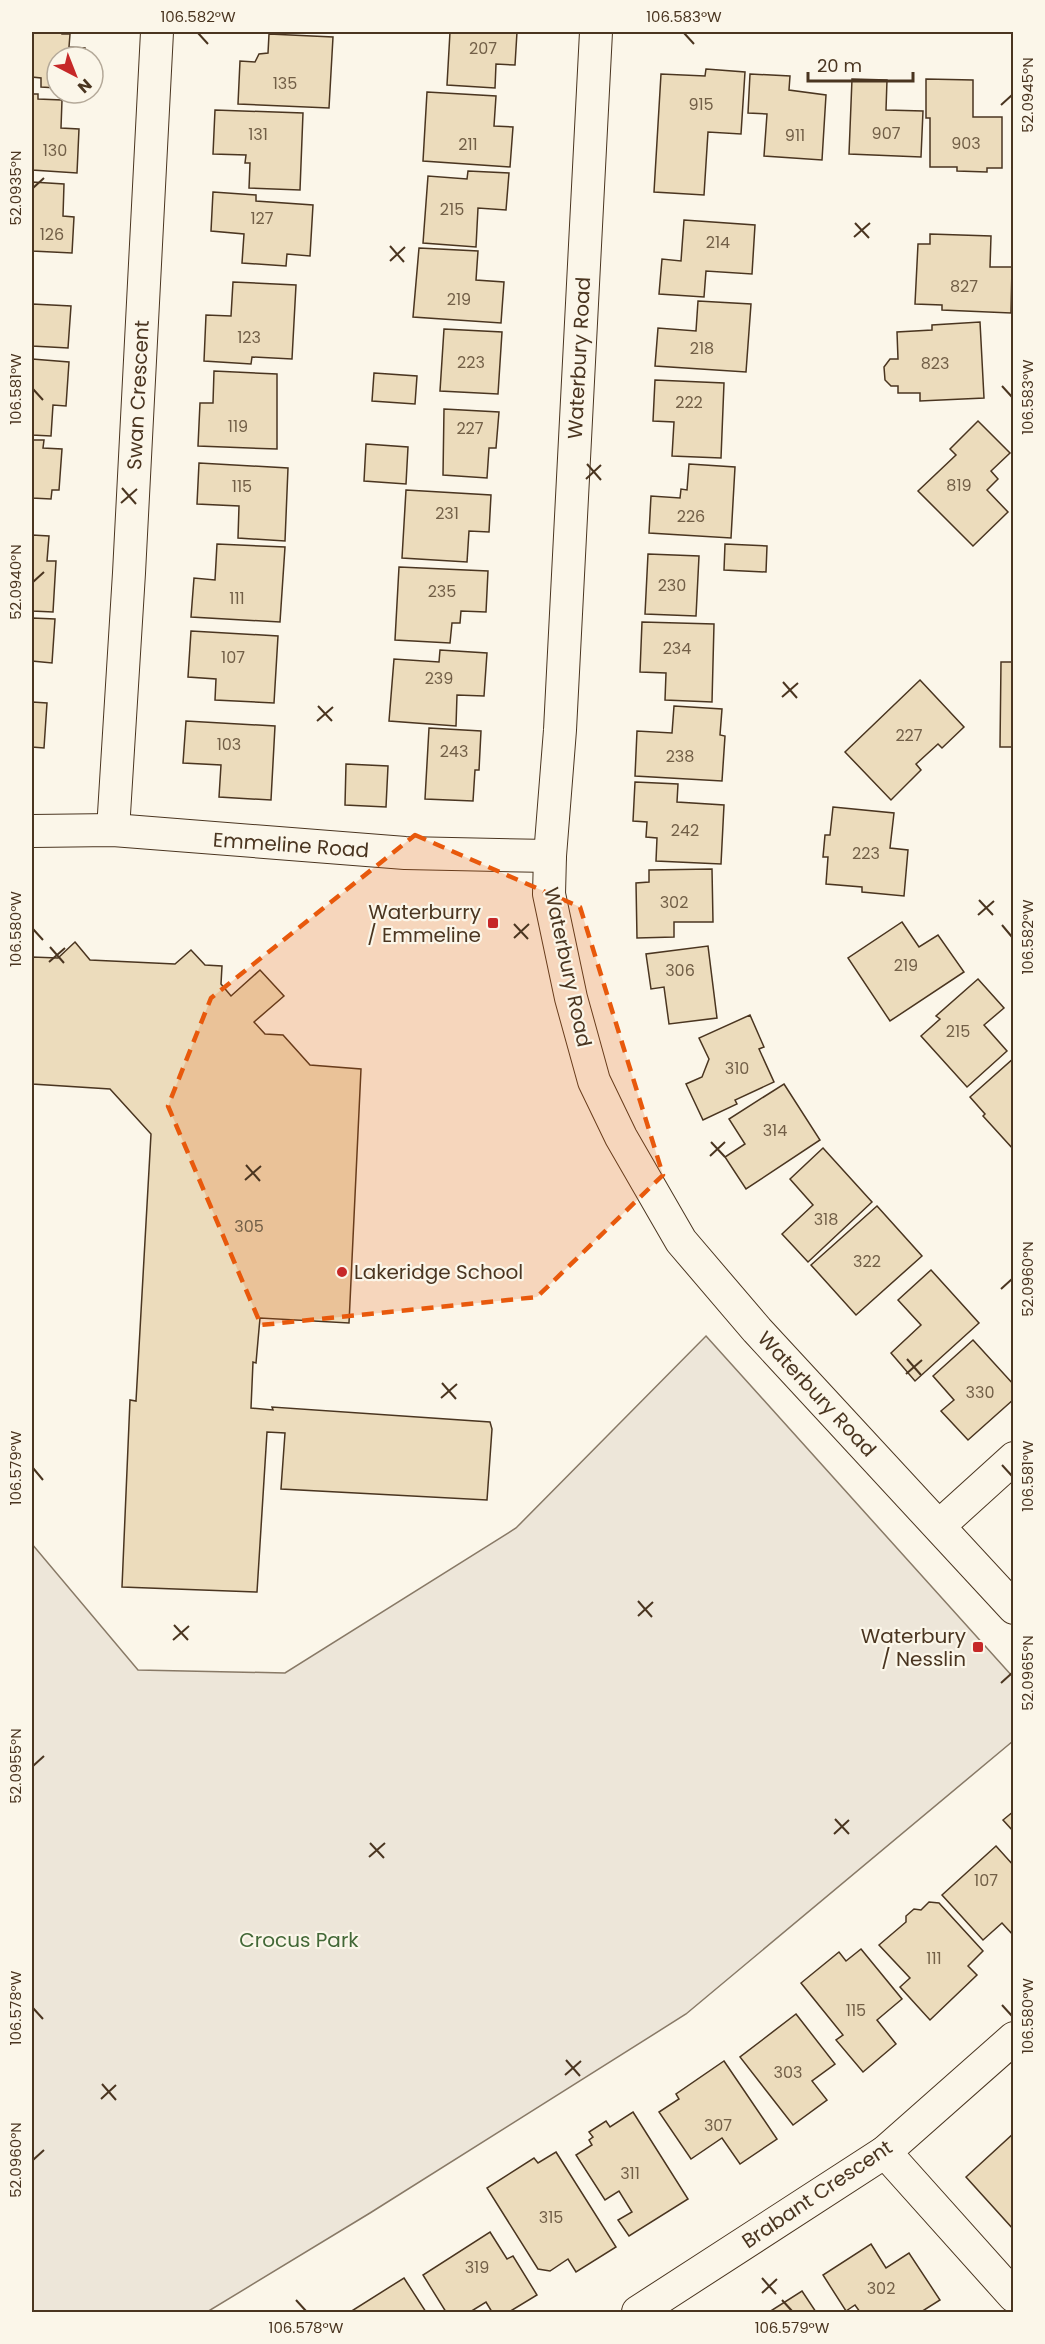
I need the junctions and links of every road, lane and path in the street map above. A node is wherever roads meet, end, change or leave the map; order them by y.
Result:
1 (157, 32) edge
2 (596, 32) edge
3 (113, 830) junction
4 (32, 831) edge
5 (550, 856) junction
6 (1014, 1458) edge
7 (939, 1526) junction
8 (1014, 1608) edge
9 (1014, 2038) edge
10 (885, 2152) junction
11 (1014, 2296) edge
12 (638, 2313) edge

1 - 3 street, Swan Crescent
2 - 5 street, Waterbury Road
3 - 4 street, Emmeline Road
3 - 5 street, Emmeline Road
5 - 7 street, Waterbury Road
6 - 7 street
7 - 8 street, Waterbury Road
9 - 10 street, Brabant Crescent
10 - 11 street
10 - 12 street, Brabant Crescent

